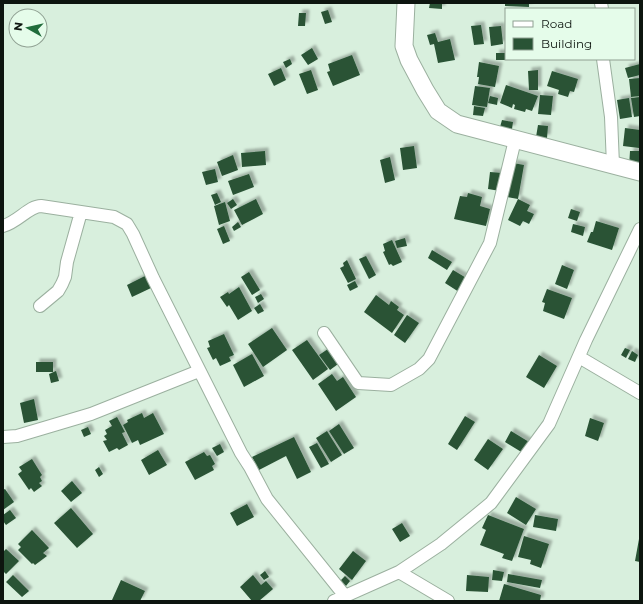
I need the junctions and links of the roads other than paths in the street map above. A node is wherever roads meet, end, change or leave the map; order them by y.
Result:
1 (406, 3) edge
2 (603, 60) edge
3 (515, 140) junction
4 (613, 164) junction
5 (640, 172) edge
6 (80, 212) junction
7 (3, 226) edge
8 (640, 229) edge
9 (40, 306) dead end
10 (324, 332) dead end
11 (579, 357) junction
12 (199, 371) junction
13 (640, 393) edge
14 (3, 437) edge
15 (399, 572) junction
16 (345, 596) junction
17 (334, 601) edge
18 (448, 601) edge

1 - 3 street
2 - 4 street
3 - 4 street
3 - 10 street
4 - 5 street
6 - 7 street
6 - 9 street
6 - 12 street
8 - 11 street
11 - 13 street
11 - 15 street
12 - 14 street
12 - 16 street
15 - 16 street
15 - 18 street
16 - 17 street

